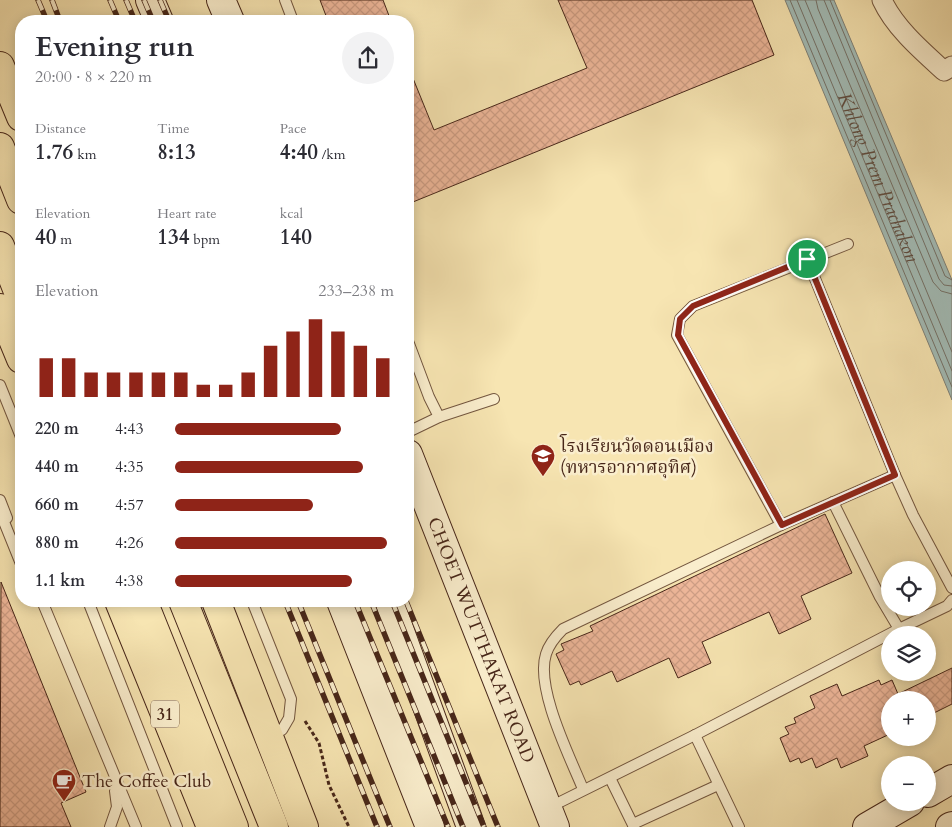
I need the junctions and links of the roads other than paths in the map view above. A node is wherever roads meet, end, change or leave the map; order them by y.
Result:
1 (130, 0) edge
2 (150, 0) edge
3 (221, 0) edge
4 (285, 0) edge
5 (882, 0) edge
6 (136, 15) edge
7 (156, 15) edge
8 (227, 15) edge
9 (291, 15) edge
10 (0, 66) edge
11 (952, 66) edge
12 (15, 102) edge
13 (0, 147) edge
14 (15, 185) edge
15 (848, 244) dead end
16 (0, 246) edge
17 (807, 259) junction
18 (15, 284) edge
19 (0, 308) edge
20 (15, 344) edge
21 (414, 357) edge
22 (0, 385) edge
23 (494, 399) dead end
24 (439, 417) junction
25 (15, 422) edge
26 (414, 429) edge
27 (414, 469) edge
28 (895, 475) junction
29 (0, 500) edge
30 (833, 502) junction
31 (0, 512) edge
32 (782, 525) junction
33 (15, 536) edge
34 (15, 549) edge
35 (952, 588) edge
36 (952, 600) edge
37 (40, 607) edge
38 (44, 607) edge
39 (90, 607) edge
40 (121, 607) edge
41 (145, 607) edge
42 (185, 607) edge
43 (218, 607) edge
44 (254, 607) edge
45 (343, 607) edge
46 (391, 607) edge
47 (897, 626) edge
48 (905, 626) edge
49 (881, 638) edge
50 (267, 734) junction
51 (695, 735) junction
52 (280, 768) junction
53 (610, 778) junction
54 (952, 779) edge
55 (718, 785) junction
56 (936, 788) edge
57 (584, 789) junction
58 (119, 792) junction
59 (295, 800) junction
60 (895, 811) edge
61 (551, 818) edge
62 (634, 826) edge
63 (110, 827) edge
64 (129, 827) edge
65 (136, 827) edge
66 (177, 827) edge
67 (211, 827) edge
68 (234, 827) edge
69 (274, 827) edge
70 (304, 827) edge
71 (311, 827) edge
72 (325, 827) edge
73 (430, 827) edge
74 (471, 827) edge
75 (739, 827) edge
76 (867, 827) edge

1 - 6 main road
2 - 7 main road
3 - 8 main road
4 - 9 lane
5 - 11 street
10 - 12 highway
13 - 14 highway
15 - 17 lane
16 - 18 highway
17 - 28 lane
17 - 32 lane
19 - 20 highway
21 - 24 lane
22 - 25 lane
23 - 24 lane
24 - 26 lane
27 - 61 main road, CHOET WUTTHAKAT ROAD
28 - 30 lane
28 - 35 lane
29 - 33 lane
30 - 32 lane
30 - 47 lane
31 - 34 lane
32 - 57 lane
36 - 48 lane
37 - 58 lane
38 - 58 lane
39 - 66 lane
40 - 67 highway, 31
41 - 68 highway, 31
42 - 69 highway
43 - 50 highway
44 - 50 lane
45 - 73 main road
46 - 74 main road
49 - 51 lane
50 - 52 highway
51 - 53 lane
51 - 55 lane
52 - 59 highway
52 - 72 highway
53 - 57 lane
53 - 62 lane
54 - 56 main road
55 - 62 lane
55 - 75 lane
57 - 61 lane
58 - 63 lane
58 - 64 lane
58 - 65 lane
59 - 70 highway
59 - 71 highway
60 - 76 main road

